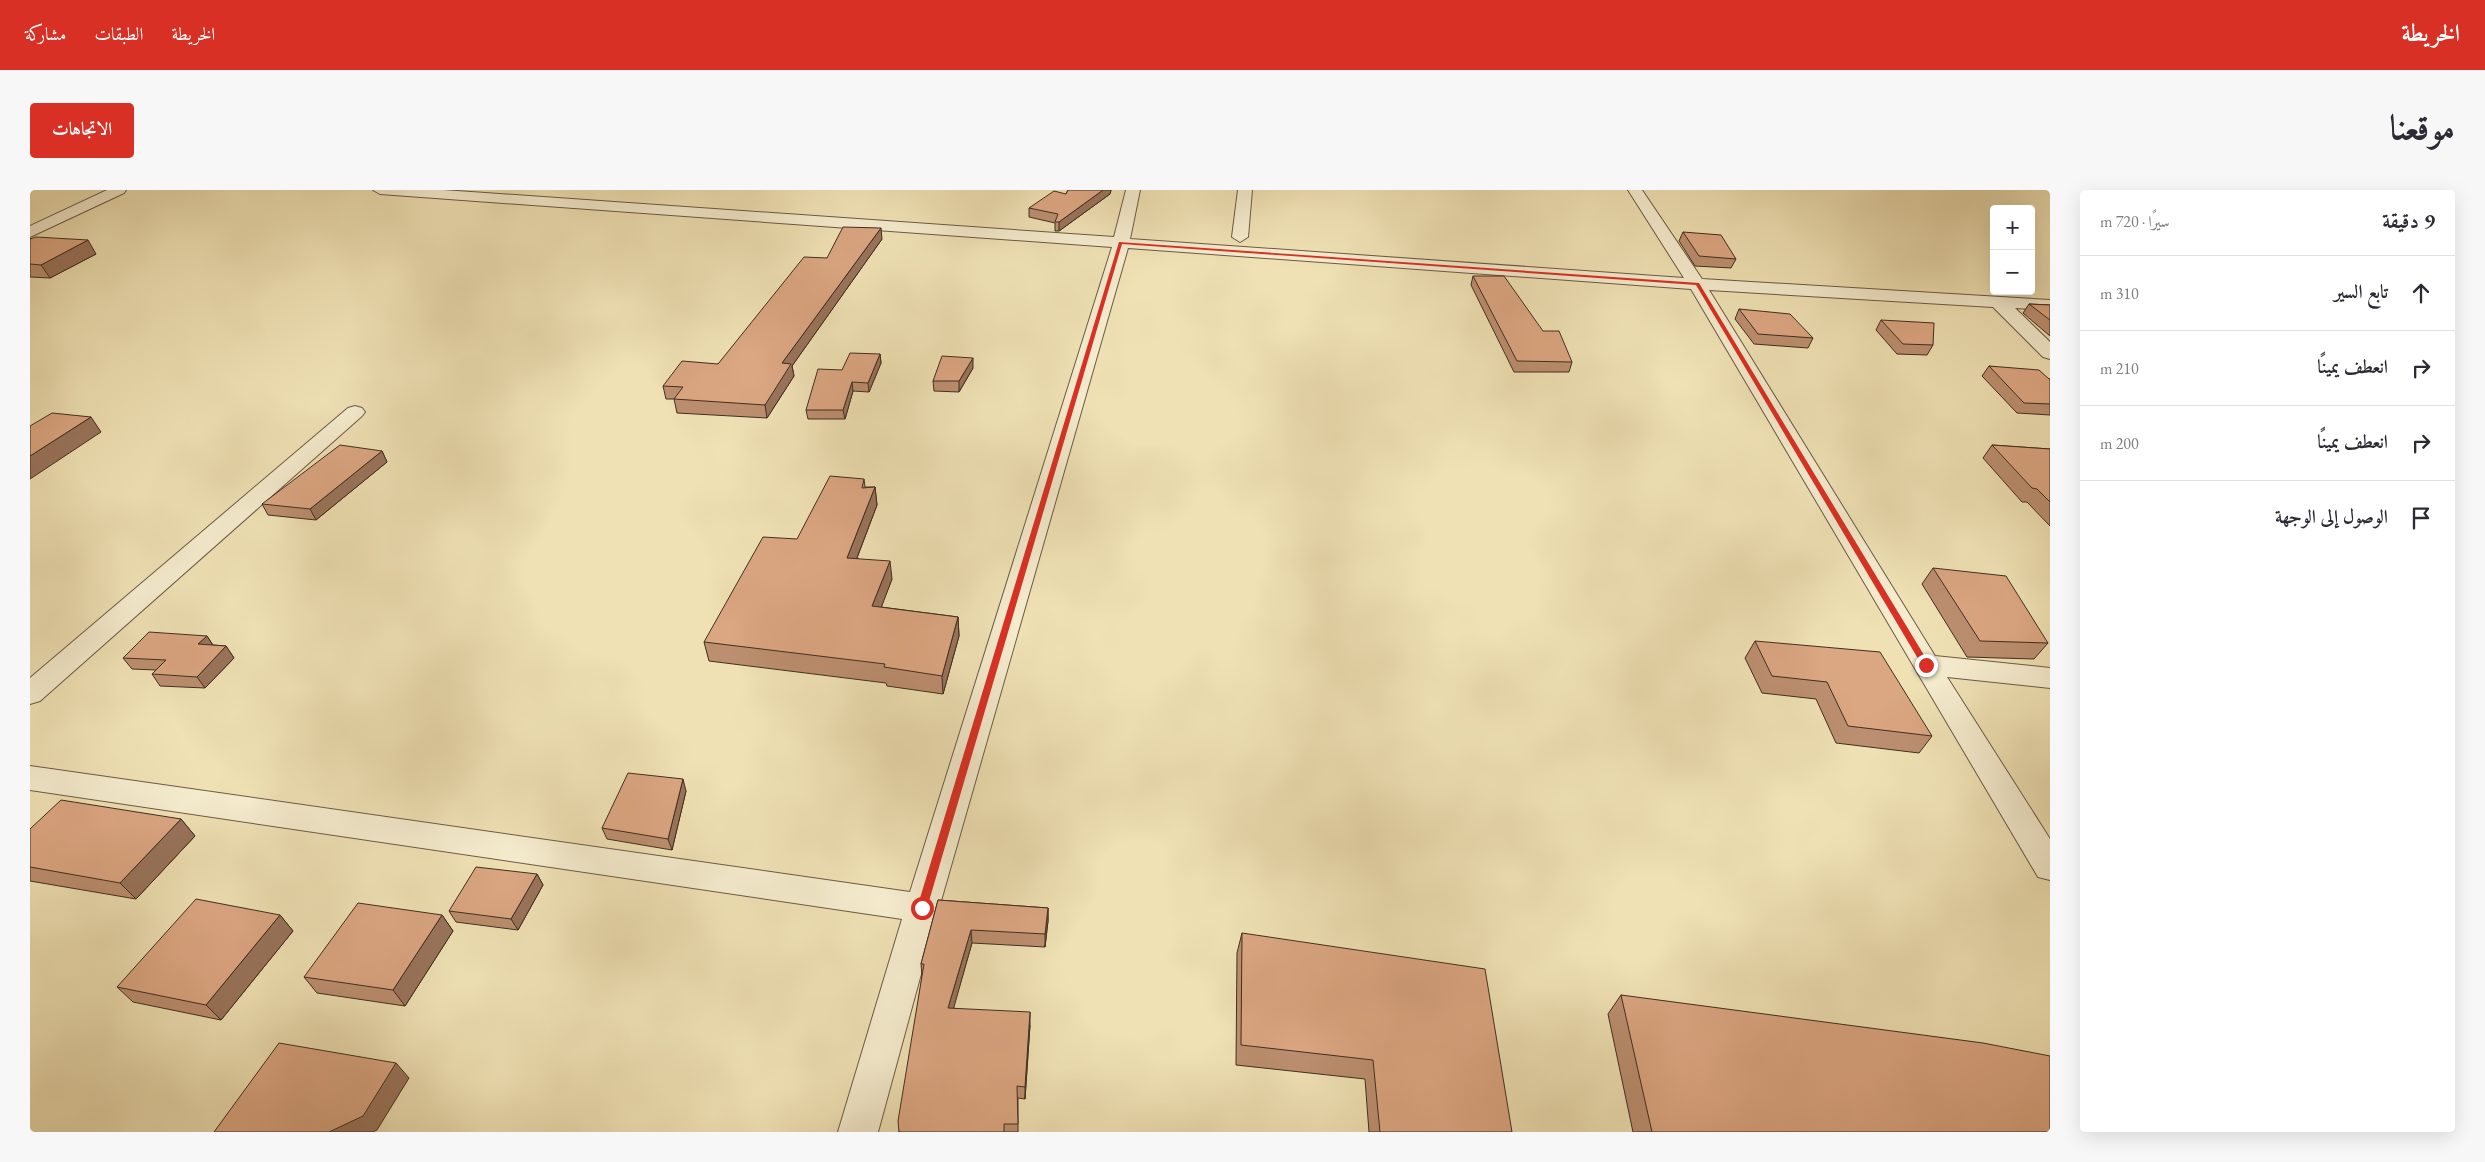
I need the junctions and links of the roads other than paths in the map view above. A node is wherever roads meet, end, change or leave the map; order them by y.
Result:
1 (119, 190) edge
2 (380, 190) edge
3 (628, 190) edge
4 (1133, 190) edge
5 (1245, 190) edge
6 (1635, 190) edge
7 (609, 206) junction
8 (30, 232) edge
9 (1240, 237) dead end
10 (1120, 243) junction
11 (1698, 284) junction
12 (1997, 301) junction
13 (2050, 305) edge
14 (2050, 353) edge
15 (355, 412) dead end
16 (1926, 665) junction
17 (2050, 678) edge
18 (30, 694) edge
19 (30, 778) edge
20 (2050, 866) edge
21 (922, 908) junction
22 (858, 1132) edge

1 - 8 street
2 - 7 street
3 - 7 street
4 - 10 street
5 - 9 street
6 - 11 street
7 - 10 street
10 - 11 street
10 - 21 street
11 - 12 street
11 - 16 street
12 - 13 street
12 - 14 street
15 - 18 street
16 - 17 street
16 - 20 street
19 - 21 street
21 - 22 street

